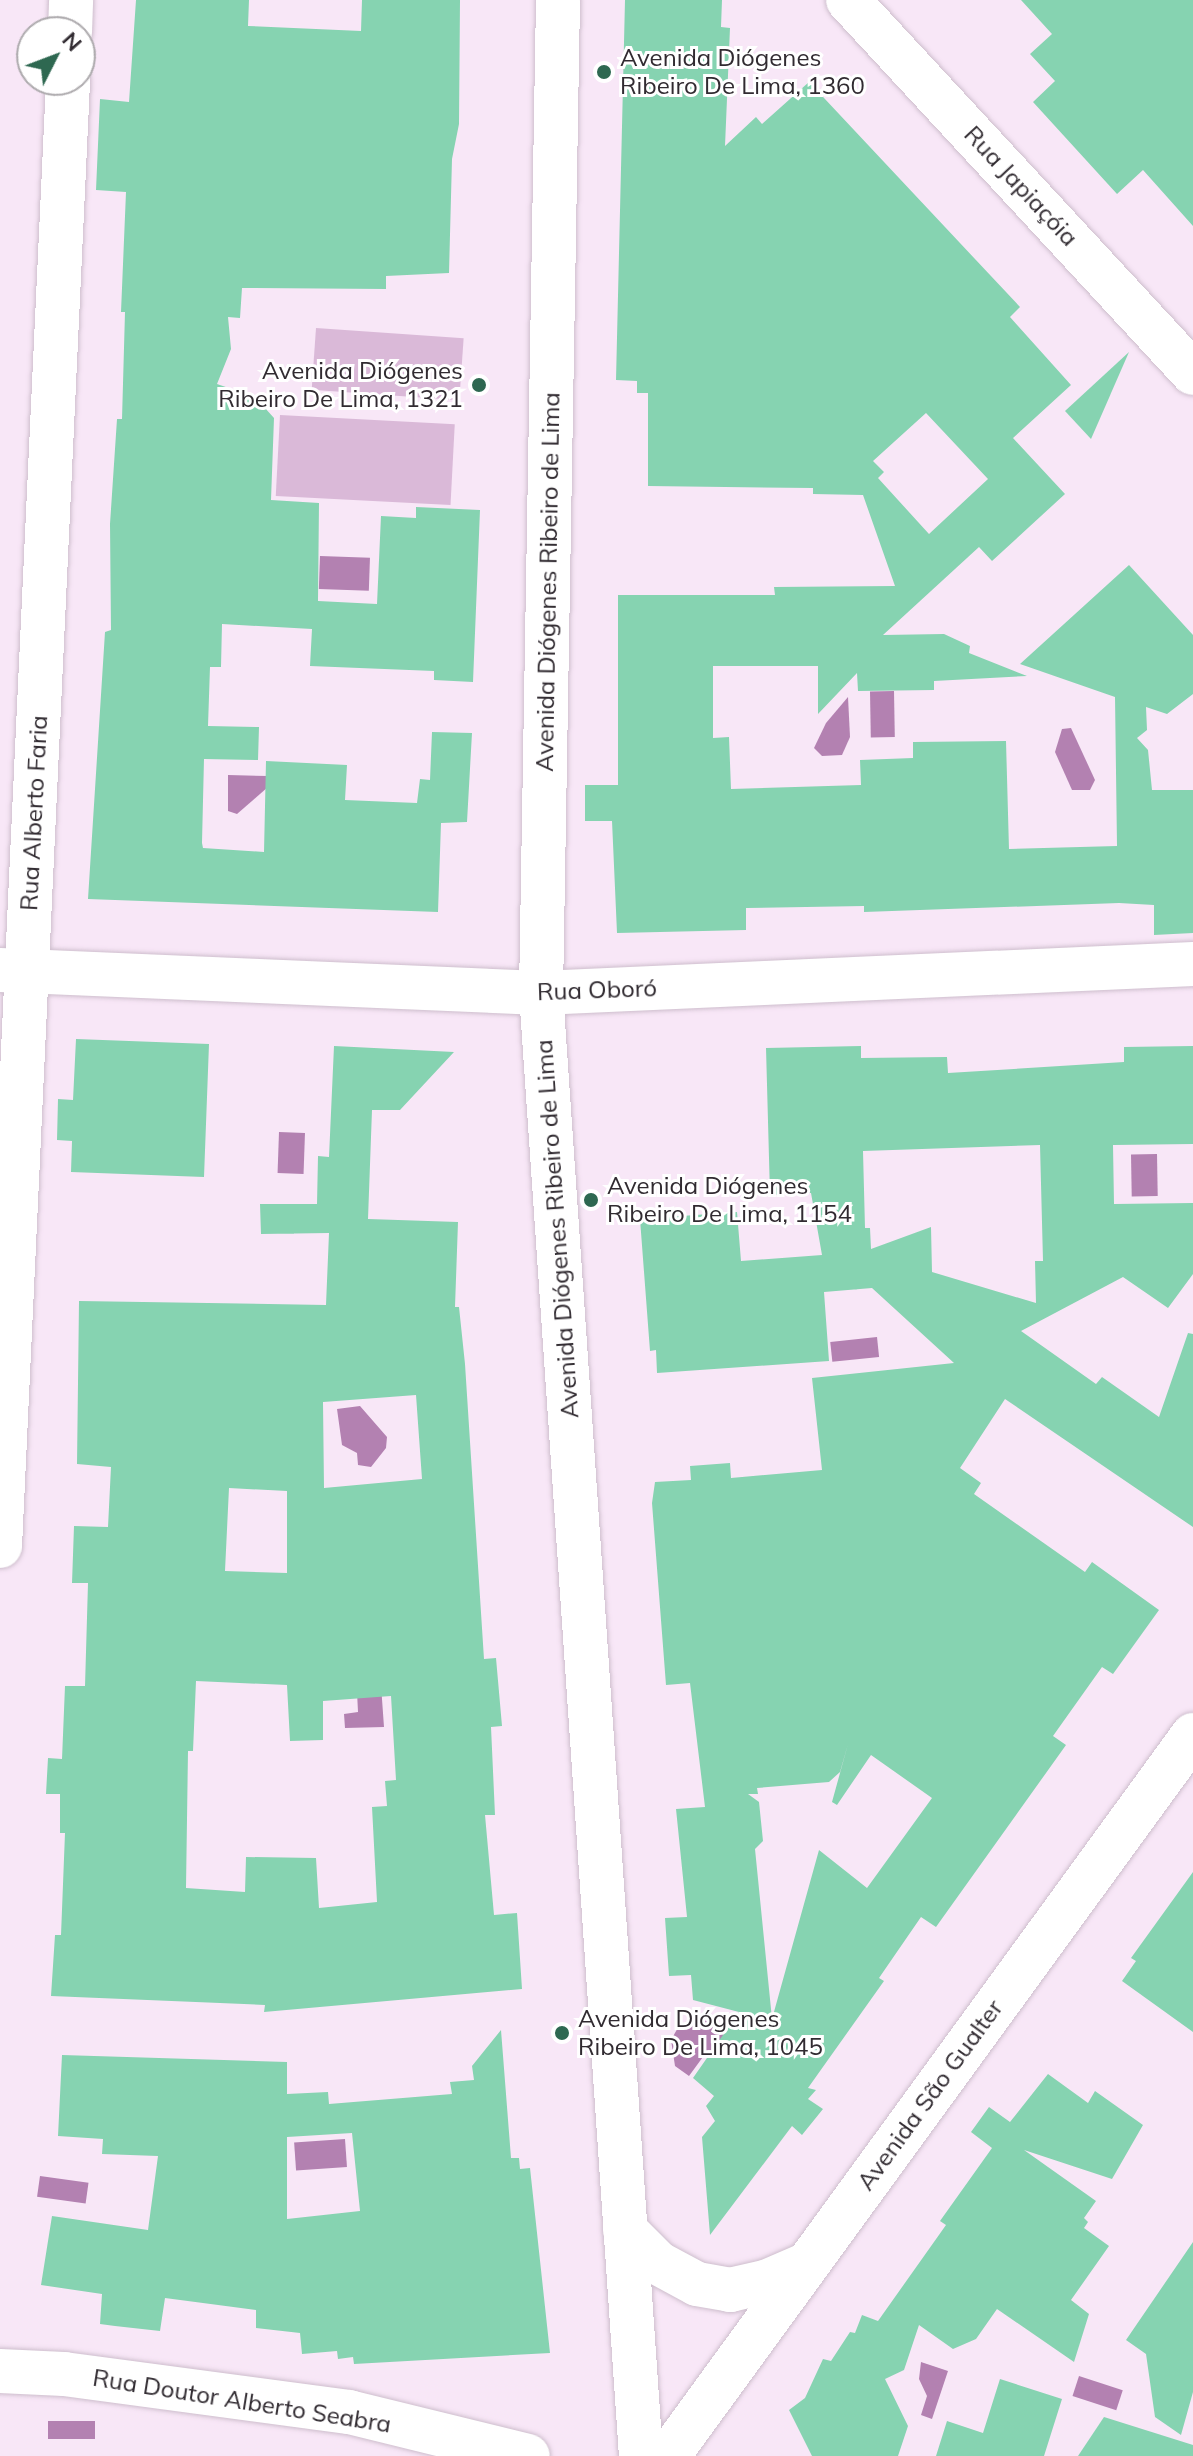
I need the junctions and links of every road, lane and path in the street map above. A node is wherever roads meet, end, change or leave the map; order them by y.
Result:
1 (558, 0) edge
2 (848, 0) edge
3 (67, 96) edge
4 (1193, 373) edge
5 (1193, 964) edge
6 (14, 971) edge
7 (541, 993) junction
8 (0, 1546) edge
9 (1193, 1735) edge
10 (625, 2230) junction
11 (805, 2265) junction
12 (0, 2371) edge
13 (528, 2456) edge
14 (641, 2456) edge
15 (668, 2456) edge

1 - 7 street, Avenida Diógenes Ribeiro de Lima
2 - 4 street, Rua Japiaçóia
3 - 6 street, Rua Alberto Faria
5 - 7 street, Rua Oboró
6 - 7 street, Rua Oboró
6 - 8 street, Rua Alberto Faria
7 - 10 street, Avenida Diógenes Ribeiro de Lima
9 - 11 street, Avenida São Gualter
10 - 11 street
10 - 14 street, Avenida Diógenes Ribeiro de Lima
11 - 15 street, Avenida São Gualter
12 - 13 street, Rua Doutor Alberto Seabra

